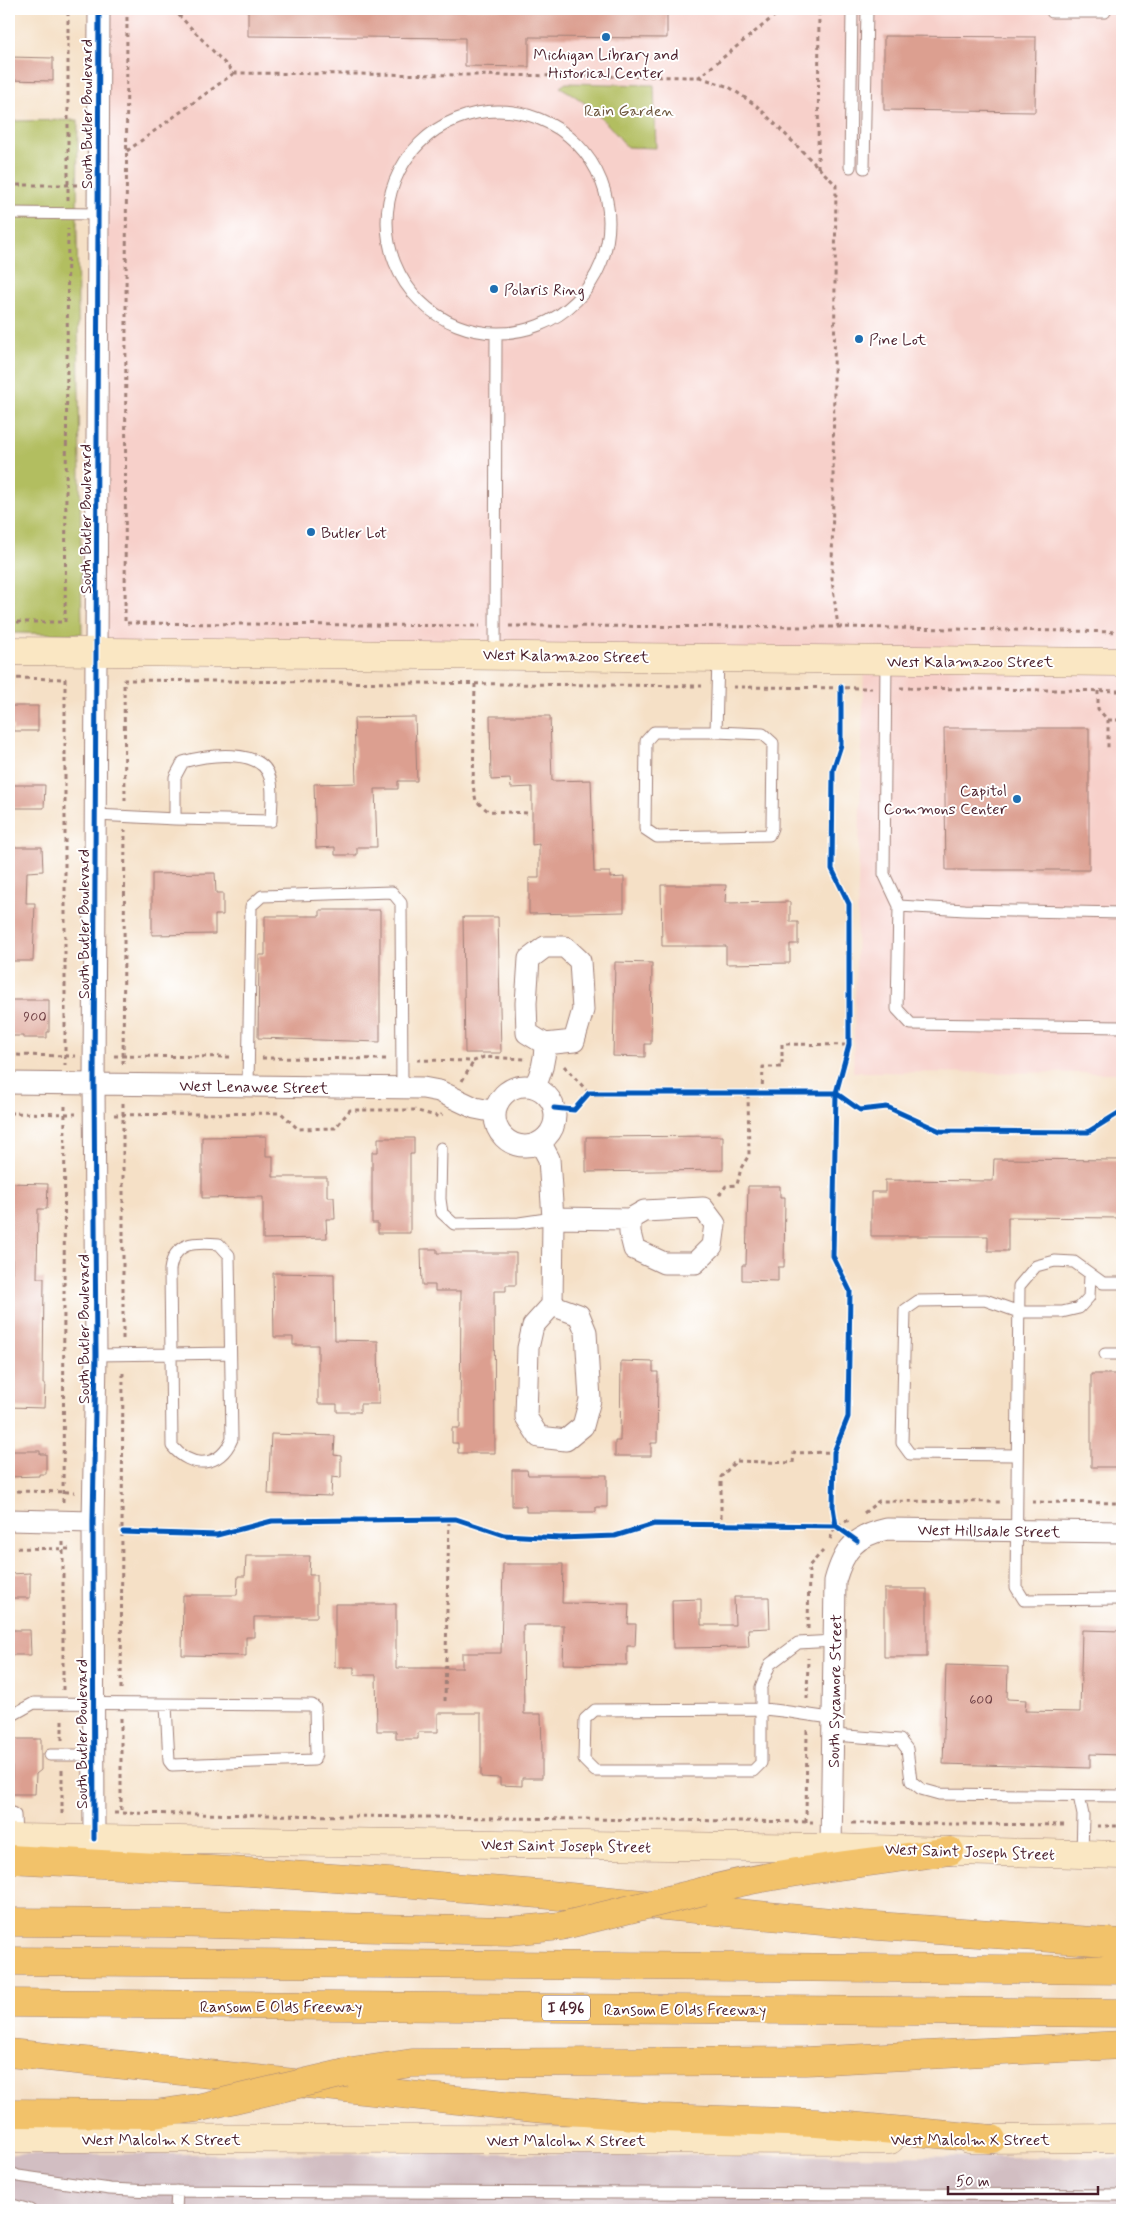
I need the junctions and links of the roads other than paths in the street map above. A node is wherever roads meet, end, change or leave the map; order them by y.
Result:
1 (99, 9) edge
2 (852, 9) edge
3 (867, 9) edge
4 (1105, 9) edge
5 (1052, 12) dead end
6 (850, 167) dead end
7 (864, 168) dead end
8 (9, 213) edge
9 (98, 214) junction
10 (496, 334) junction
11 (9, 651) edge
12 (97, 651) junction
13 (495, 654) junction
14 (718, 658) junction
15 (886, 660) junction
16 (1122, 662) edge
17 (716, 732) junction
18 (96, 815) junction
19 (175, 819) junction
20 (899, 906) junction
21 (1122, 913) edge
22 (1122, 1027) edge
23 (545, 1053) road end
24 (9, 1083) edge
25 (94, 1084) junction
26 (248, 1086) junction
27 (534, 1088) junction
28 (402, 1089) junction
29 (495, 1112) junction
30 (540, 1142) junction
31 (441, 1148) dead end
32 (553, 1218) junction
33 (630, 1219) dead end
34 (1090, 1274) junction
35 (1122, 1283) edge
36 (552, 1305) junction
37 (1019, 1312) junction
38 (230, 1353) junction
39 (171, 1354) junction
40 (1106, 1354) dead end
41 (1122, 1354) edge
42 (96, 1355) junction
43 (1016, 1455) junction
44 (9, 1520) edge
45 (93, 1522) junction
46 (1016, 1531) junction
47 (1122, 1532) edge
48 (857, 1540) joint
49 (1122, 1599) edge
50 (834, 1641) junction
51 (94, 1704) junction
52 (166, 1705) junction
53 (761, 1710) junction
54 (9, 1717) edge
55 (834, 1726) junction
56 (50, 1755) dead end
57 (94, 1755) junction
58 (1079, 1796) junction
59 (1122, 1796) edge
60 (9, 1810) edge
61 (94, 1826) junction
62 (832, 1835) junction
63 (11, 1845) edge
64 (950, 1850) junction
65 (1082, 1855) junction
66 (1122, 1855) edge
67 (9, 1922) edge
68 (1122, 1944) edge
69 (9, 1961) edge
70 (1122, 1970) edge
71 (9, 2003) edge
72 (1122, 2013) edge
73 (1122, 2046) edge
74 (9, 2053) edge
75 (9, 2113) edge
76 (9, 2138) edge
77 (1122, 2138) edge
78 (992, 2139) junction
79 (9, 2172) edge
80 (177, 2191) junction
81 (1122, 2194) edge
82 (9, 2204) edge
83 (30, 2210) edge
84 (176, 2210) edge

1 - 9 street, South Butler Boulevard
2 - 6 lane
3 - 7 lane
4 - 5 lane
8 - 9 lane
9 - 12 street, South Butler Boulevard
10 - 10 lane
10 - 13 lane
11 - 12 main road, West Kalamazoo Street
12 - 13 main road, West Kalamazoo Street
12 - 18 street, South Butler Boulevard
13 - 14 main road, West Kalamazoo Street
14 - 15 main road, West Kalamazoo Street
14 - 17 lane
15 - 16 main road, West Kalamazoo Street
15 - 20 lane
17 - 17 lane
18 - 19 lane
18 - 25 street, South Butler Boulevard
19 - 19 lane
20 - 21 lane
20 - 22 lane
23 - 27 street
24 - 25 street, West Lenawee Street
25 - 26 street, West Lenawee Street
25 - 42 street, South Butler Boulevard
26 - 28 street, West Lenawee Street
26 - 28 lane
27 - 29 street
27 - 30 street
28 - 29 street, West Lenawee Street
29 - 30 street
30 - 32 street
31 - 32 lane
32 - 33 street
32 - 36 street
34 - 35 lane
34 - 37 lane
34 - 37 lane
36 - 36 street
37 - 43 lane
37 - 43 lane
38 - 39 lane
38 - 39 lane
38 - 39 lane
39 - 42 lane
40 - 41 lane
42 - 45 street, South Butler Boulevard
43 - 46 lane
44 - 45 street
45 - 51 street, South Butler Boulevard
46 - 47 street, West Hillsdale Street
46 - 48 street, West Hillsdale Street
46 - 49 lane
48 - 50 street, South Sycamore Street
50 - 53 lane
50 - 55 street, South Sycamore Street
51 - 52 lane
51 - 54 lane
51 - 57 street, South Butler Boulevard
52 - 52 lane
53 - 53 lane
53 - 55 lane
55 - 58 lane
55 - 62 street, South Sycamore Street
56 - 57 lane
57 - 61 street, South Butler Boulevard
58 - 59 lane
58 - 65 lane
60 - 63 lane
61 - 62 main road, West Saint Joseph Street
61 - 63 main road, West Saint Joseph Street
62 - 64 main road, West Saint Joseph Street
63 - 68 highway
64 - 65 main road, West Saint Joseph Street
64 - 67 highway, bridge
65 - 66 main road, West Saint Joseph Street
69 - 70 highway
71 - 72 highway, Ransom E Olds Freeway / I 496
73 - 75 highway, bridge
74 - 78 highway
76 - 78 main road, West Malcolm X Street
77 - 78 main road, West Malcolm X Street
79 - 80 lane
80 - 81 lane
80 - 84 lane
82 - 83 lane

